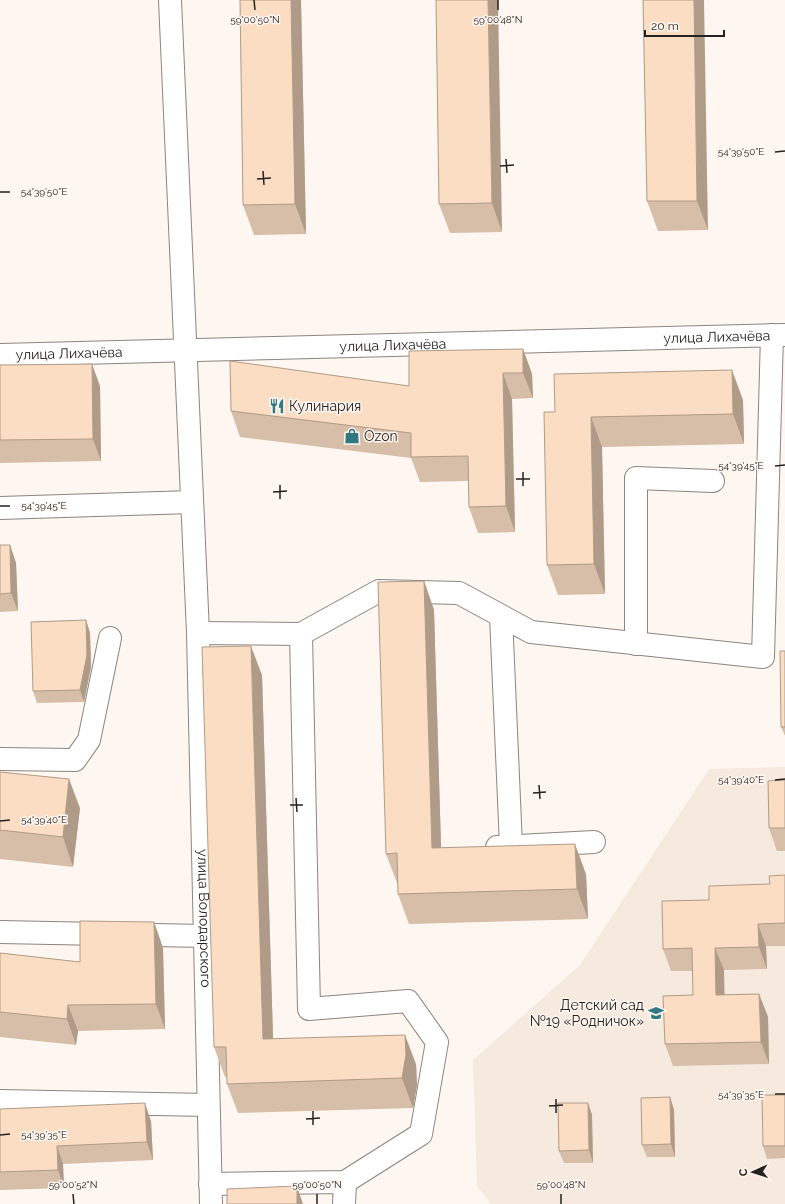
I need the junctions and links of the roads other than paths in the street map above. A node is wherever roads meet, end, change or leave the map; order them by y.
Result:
1 (170, 0) edge
2 (779, 335) edge
3 (186, 351) junction
4 (0, 355) edge
5 (713, 481) dead end
6 (192, 502) junction
7 (0, 508) edge
8 (502, 616) junction
9 (198, 633) junction
10 (301, 634) junction
11 (110, 638) dead end
12 (636, 644) junction
13 (0, 759) edge
14 (594, 842) dead end
15 (511, 846) junction
16 (475, 847) edge
17 (0, 932) edge
18 (205, 936) junction
19 (0, 1101) edge
20 (208, 1105) junction
21 (345, 1182) junction
22 (210, 1194) edge
23 (344, 1204) edge

1 - 3 street, улица Володарского
2 - 3 street, улица Лихачёва
2 - 12 street
3 - 4 street, улица Лихачёва
3 - 6 street, улица Володарского
5 - 12 street
6 - 7 street
6 - 9 street, улица Володарского
8 - 10 street
8 - 12 street
8 - 15 street
9 - 10 street
9 - 18 street, улица Володарского
10 - 21 street
11 - 13 street
14 - 15 street
15 - 16 street
17 - 18 street
18 - 20 street, улица Володарского
19 - 20 street
20 - 22 street, улица Володарского
21 - 22 street
21 - 23 street

